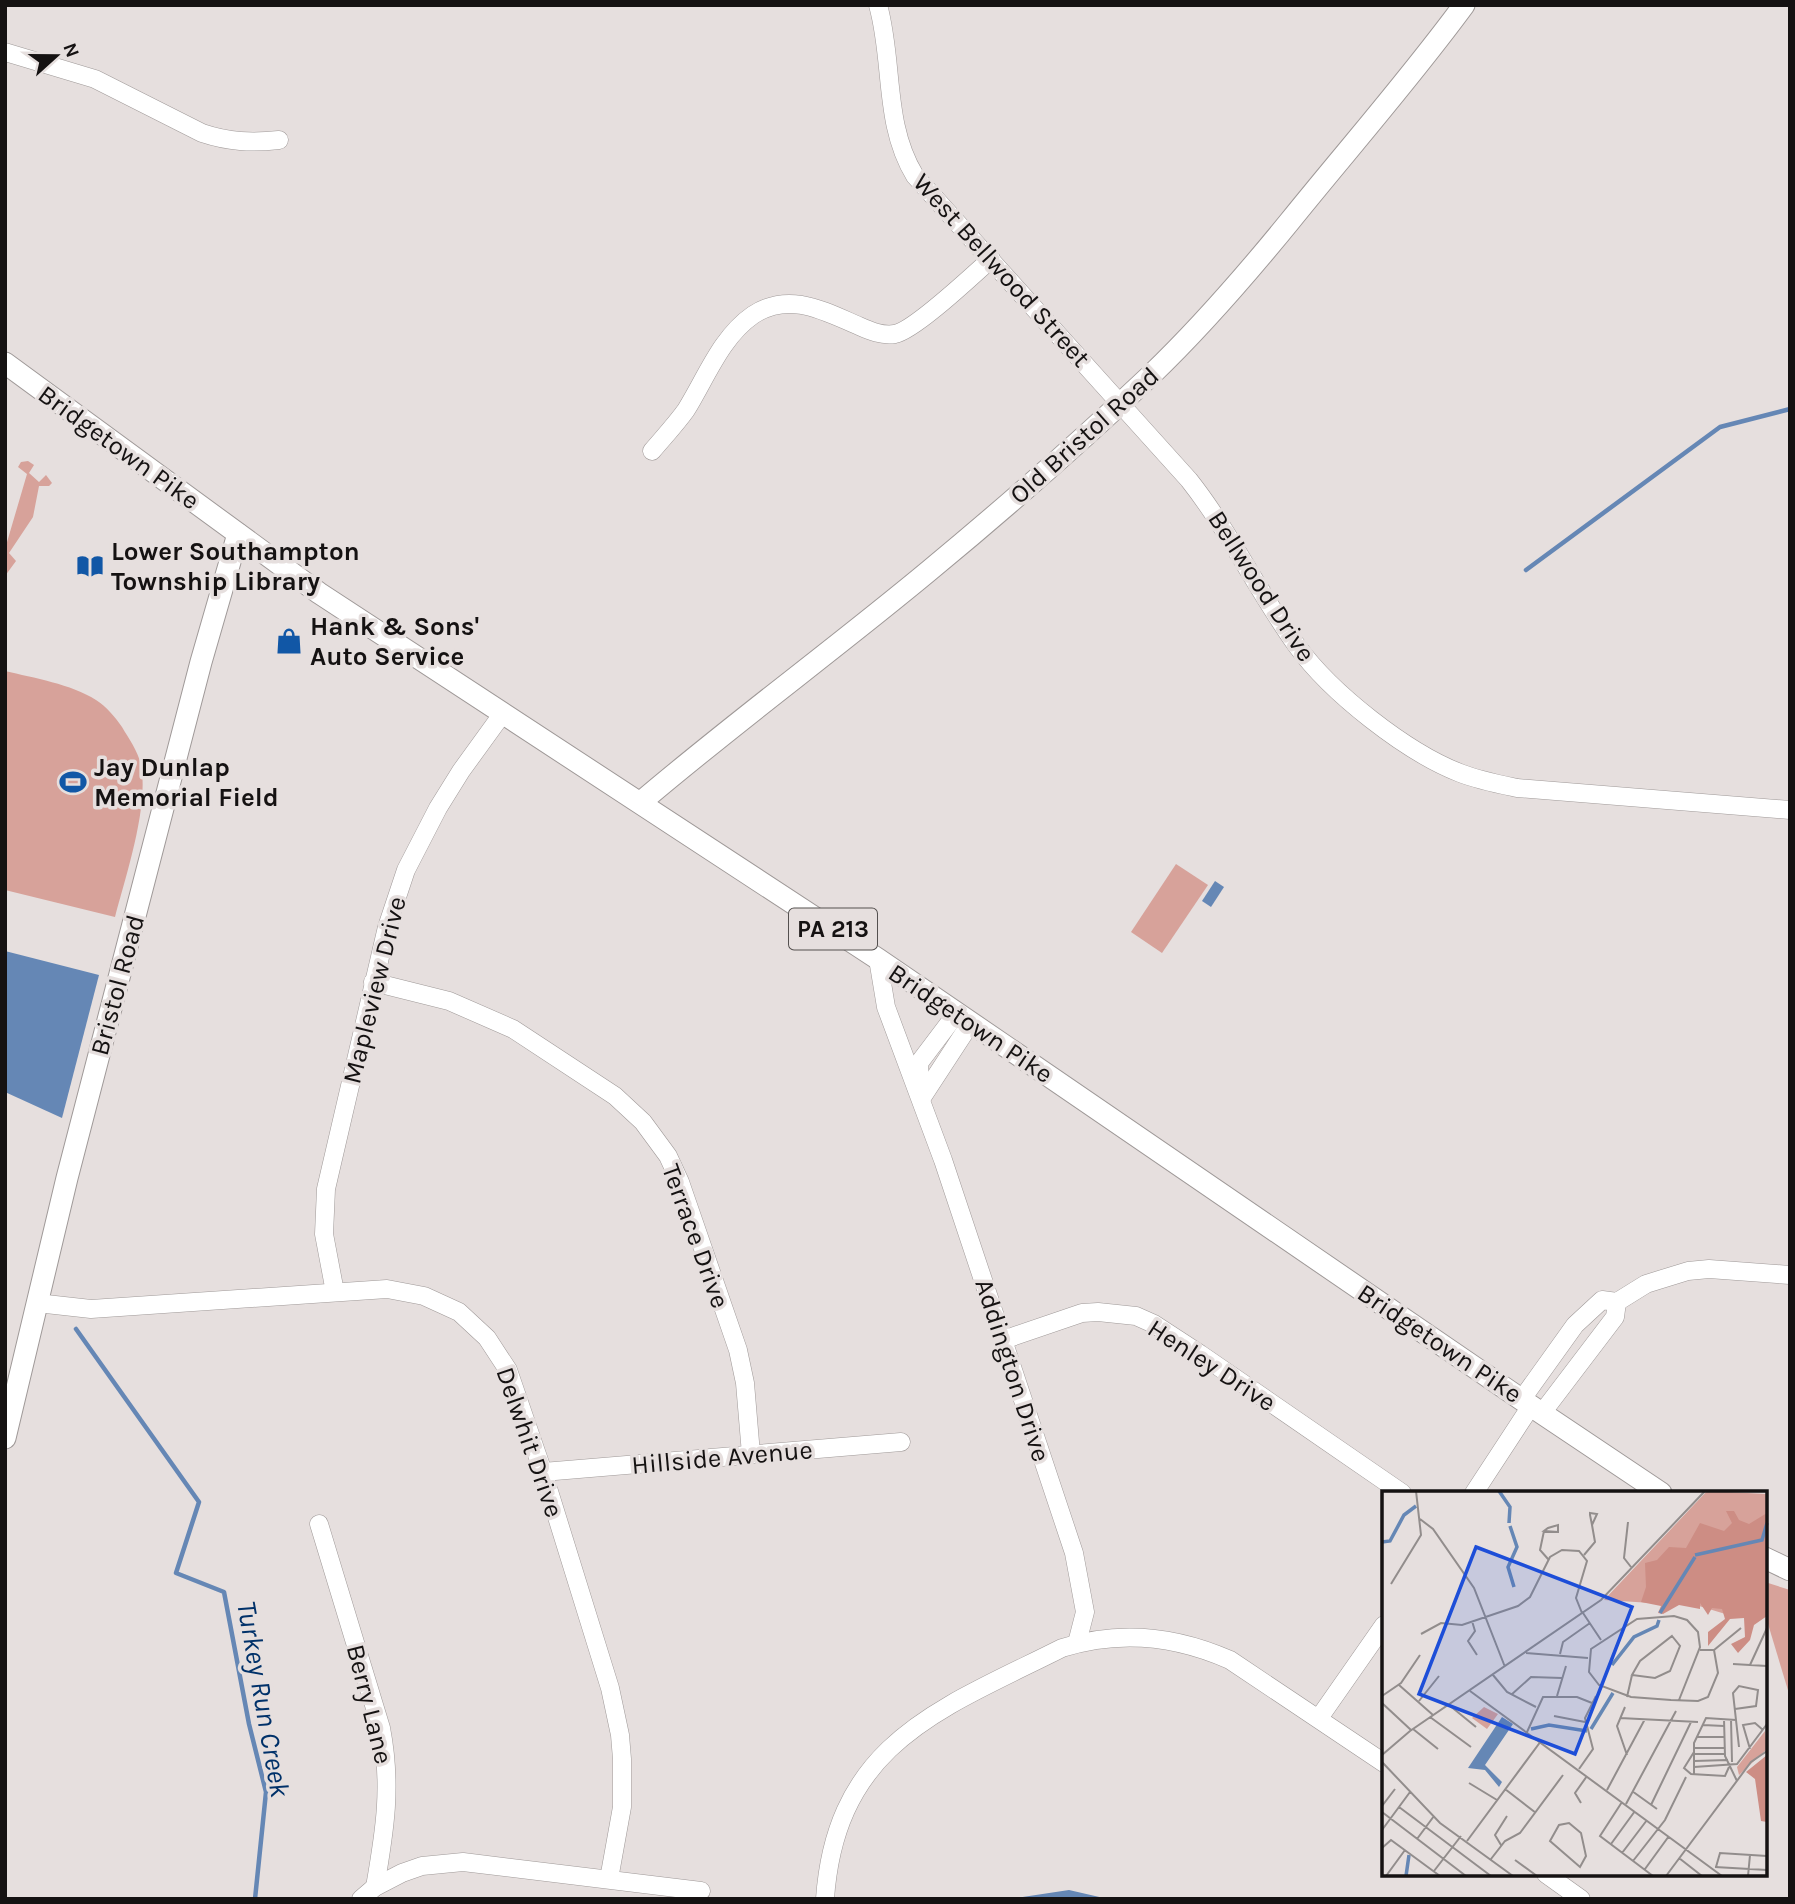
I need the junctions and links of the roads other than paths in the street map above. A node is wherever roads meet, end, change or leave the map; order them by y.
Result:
1 (878, 5) edge
2 (1464, 5) edge
3 (5, 52) edge
4 (279, 140) dead end
5 (991, 259) junction
6 (6, 365) edge
7 (1121, 402) junction
8 (652, 451) dead end
9 (238, 534) junction
10 (503, 713) junction
11 (642, 802) junction
12 (1790, 810) edge
13 (878, 959) junction
14 (373, 982) junction
15 (963, 1019) junction
16 (921, 1099) junction
17 (1790, 1275) edge
18 (335, 1292) junction
19 (1617, 1302) junction
20 (37, 1303) junction
21 (1003, 1340) junction
22 (1532, 1406) junction
23 (5, 1438) edge
24 (901, 1442) dead end
25 (751, 1454) junction
26 (542, 1472) junction
27 (1399, 1491) edge
28 (1475, 1491) edge
29 (1658, 1491) edge
30 (320, 1524) dead end
31 (1767, 1559) edge
32 (1790, 1570) edge
33 (1382, 1628) edge
34 (1077, 1643) junction
35 (1320, 1718) junction
36 (1382, 1762) edge
37 (1549, 1876) edge
38 (609, 1880) junction
39 (375, 1887) junction
40 (701, 1891) dead end
41 (360, 1899) edge
42 (825, 1899) edge
43 (1581, 1899) edge

1 - 5 street, West Bellwood Street
2 - 7 main road, Old Bristol Road
3 - 4 street
5 - 7 street, West Bellwood Street
5 - 8 street
6 - 9 main road, Bridgetown Pike / PA 213
7 - 11 main road, Old Bristol Road
7 - 12 street, Bellwood Drive
9 - 10 main road, Bridgetown Pike / PA 213
9 - 20 main road, Bristol Road
10 - 11 main road, Bridgetown Pike / PA 213
10 - 14 street, Mapleview Drive
11 - 13 main road, Bridgetown Pike / PA 213
13 - 15 main road, Bridgetown Pike / PA 213
13 - 16 street, Addington Drive
14 - 18 street, Mapleview Drive
14 - 25 street, Terrace Drive
15 - 16 street, Addington Drive
15 - 22 main road, Bridgetown Pike / PA 213
16 - 21 street, Addington Drive
17 - 19 street
18 - 20 street, Delwhit Drive
18 - 26 street, Delwhit Drive
19 - 22 street
19 - 22 street
20 - 23 main road, Bristol Road
21 - 27 street, Henley Drive
21 - 34 street, Addington Drive
22 - 28 street
22 - 29 main road, Bridgetown Pike / PA 213
24 - 25 street, Hillside Avenue
25 - 26 street, Hillside Avenue
26 - 38 street, Delwhit Drive
30 - 39 street, Berry Lane
31 - 32 main road
33 - 35 street
34 - 35 street
34 - 42 street
35 - 36 street
37 - 43 street
38 - 39 street
38 - 40 street
39 - 41 street

